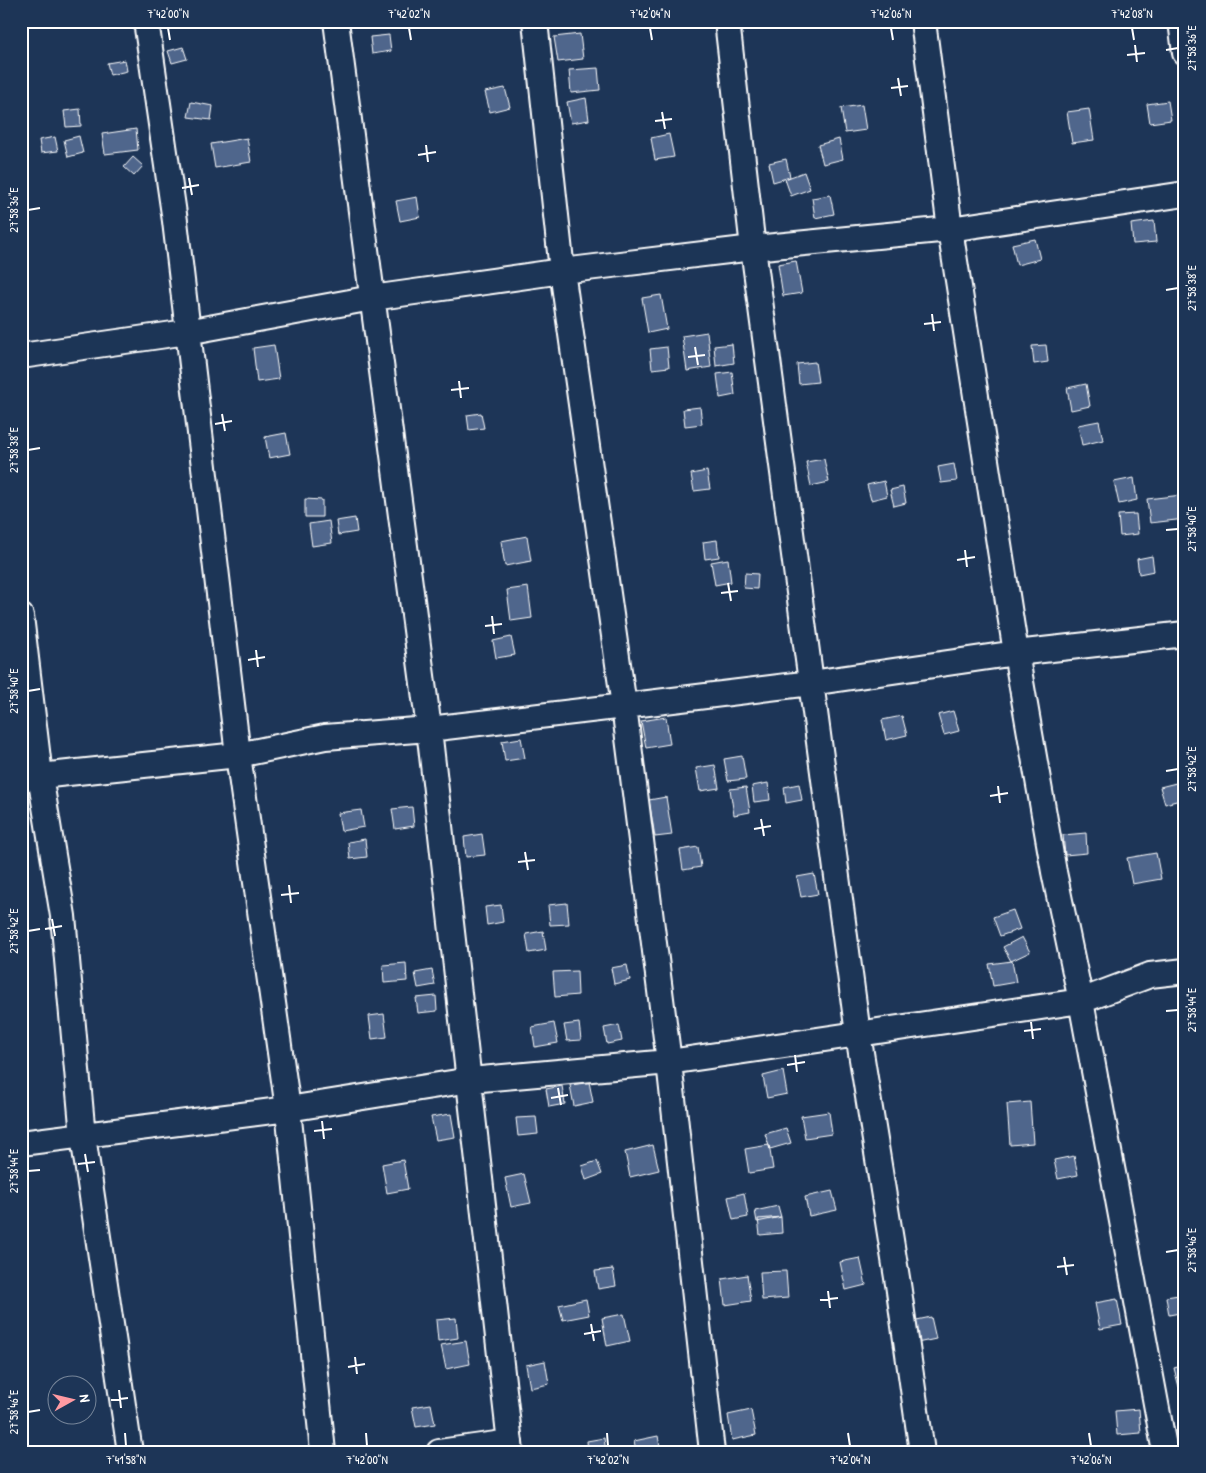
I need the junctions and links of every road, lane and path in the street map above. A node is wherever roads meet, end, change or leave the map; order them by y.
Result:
1 (146, 21) edge
2 (336, 21) edge
3 (535, 21) edge
4 (727, 21) edge
5 (923, 21) edge
6 (1181, 21) edge
7 (1185, 53) edge
8 (1185, 194) edge
9 (950, 229) junction
10 (753, 248) junction
11 (562, 271) junction
12 (372, 298) junction
13 (188, 332) junction
14 (21, 356) edge
15 (21, 616) edge
16 (1185, 634) edge
17 (1016, 652) junction
18 (811, 684) junction
19 (624, 706) junction
20 (429, 728) junction
21 (238, 755) junction
22 (31, 778) edge
23 (1185, 971) edge
24 (1081, 1001) junction
25 (858, 1034) junction
26 (668, 1062) junction
27 (470, 1080) junction
28 (288, 1108) junction
29 (83, 1136) junction
30 (21, 1143) edge
31 (511, 1447) edge
32 (130, 1452) edge
33 (323, 1452) edge
34 (439, 1452) edge
35 (712, 1452) edge
36 (922, 1452) edge
37 (1165, 1452) edge

1 - 13 street
2 - 12 street
3 - 11 street
4 - 10 street
5 - 9 street
6 - 7 street
8 - 9 street
9 - 10 street
9 - 17 street
10 - 11 street
10 - 18 street
11 - 12 street
11 - 19 street
12 - 13 street
12 - 20 street
13 - 14 street
13 - 21 street
15 - 22 street
16 - 17 street
17 - 18 street
17 - 24 street
18 - 19 street
18 - 25 street
19 - 20 street
19 - 26 street
20 - 21 street
20 - 27 street
21 - 22 street
21 - 28 street
22 - 29 street
23 - 24 street
24 - 25 street
24 - 37 street
25 - 26 street
25 - 36 street
26 - 27 street
26 - 35 street
27 - 28 street
27 - 31 street
28 - 29 street
28 - 33 street
29 - 30 street
29 - 32 street
31 - 34 street

